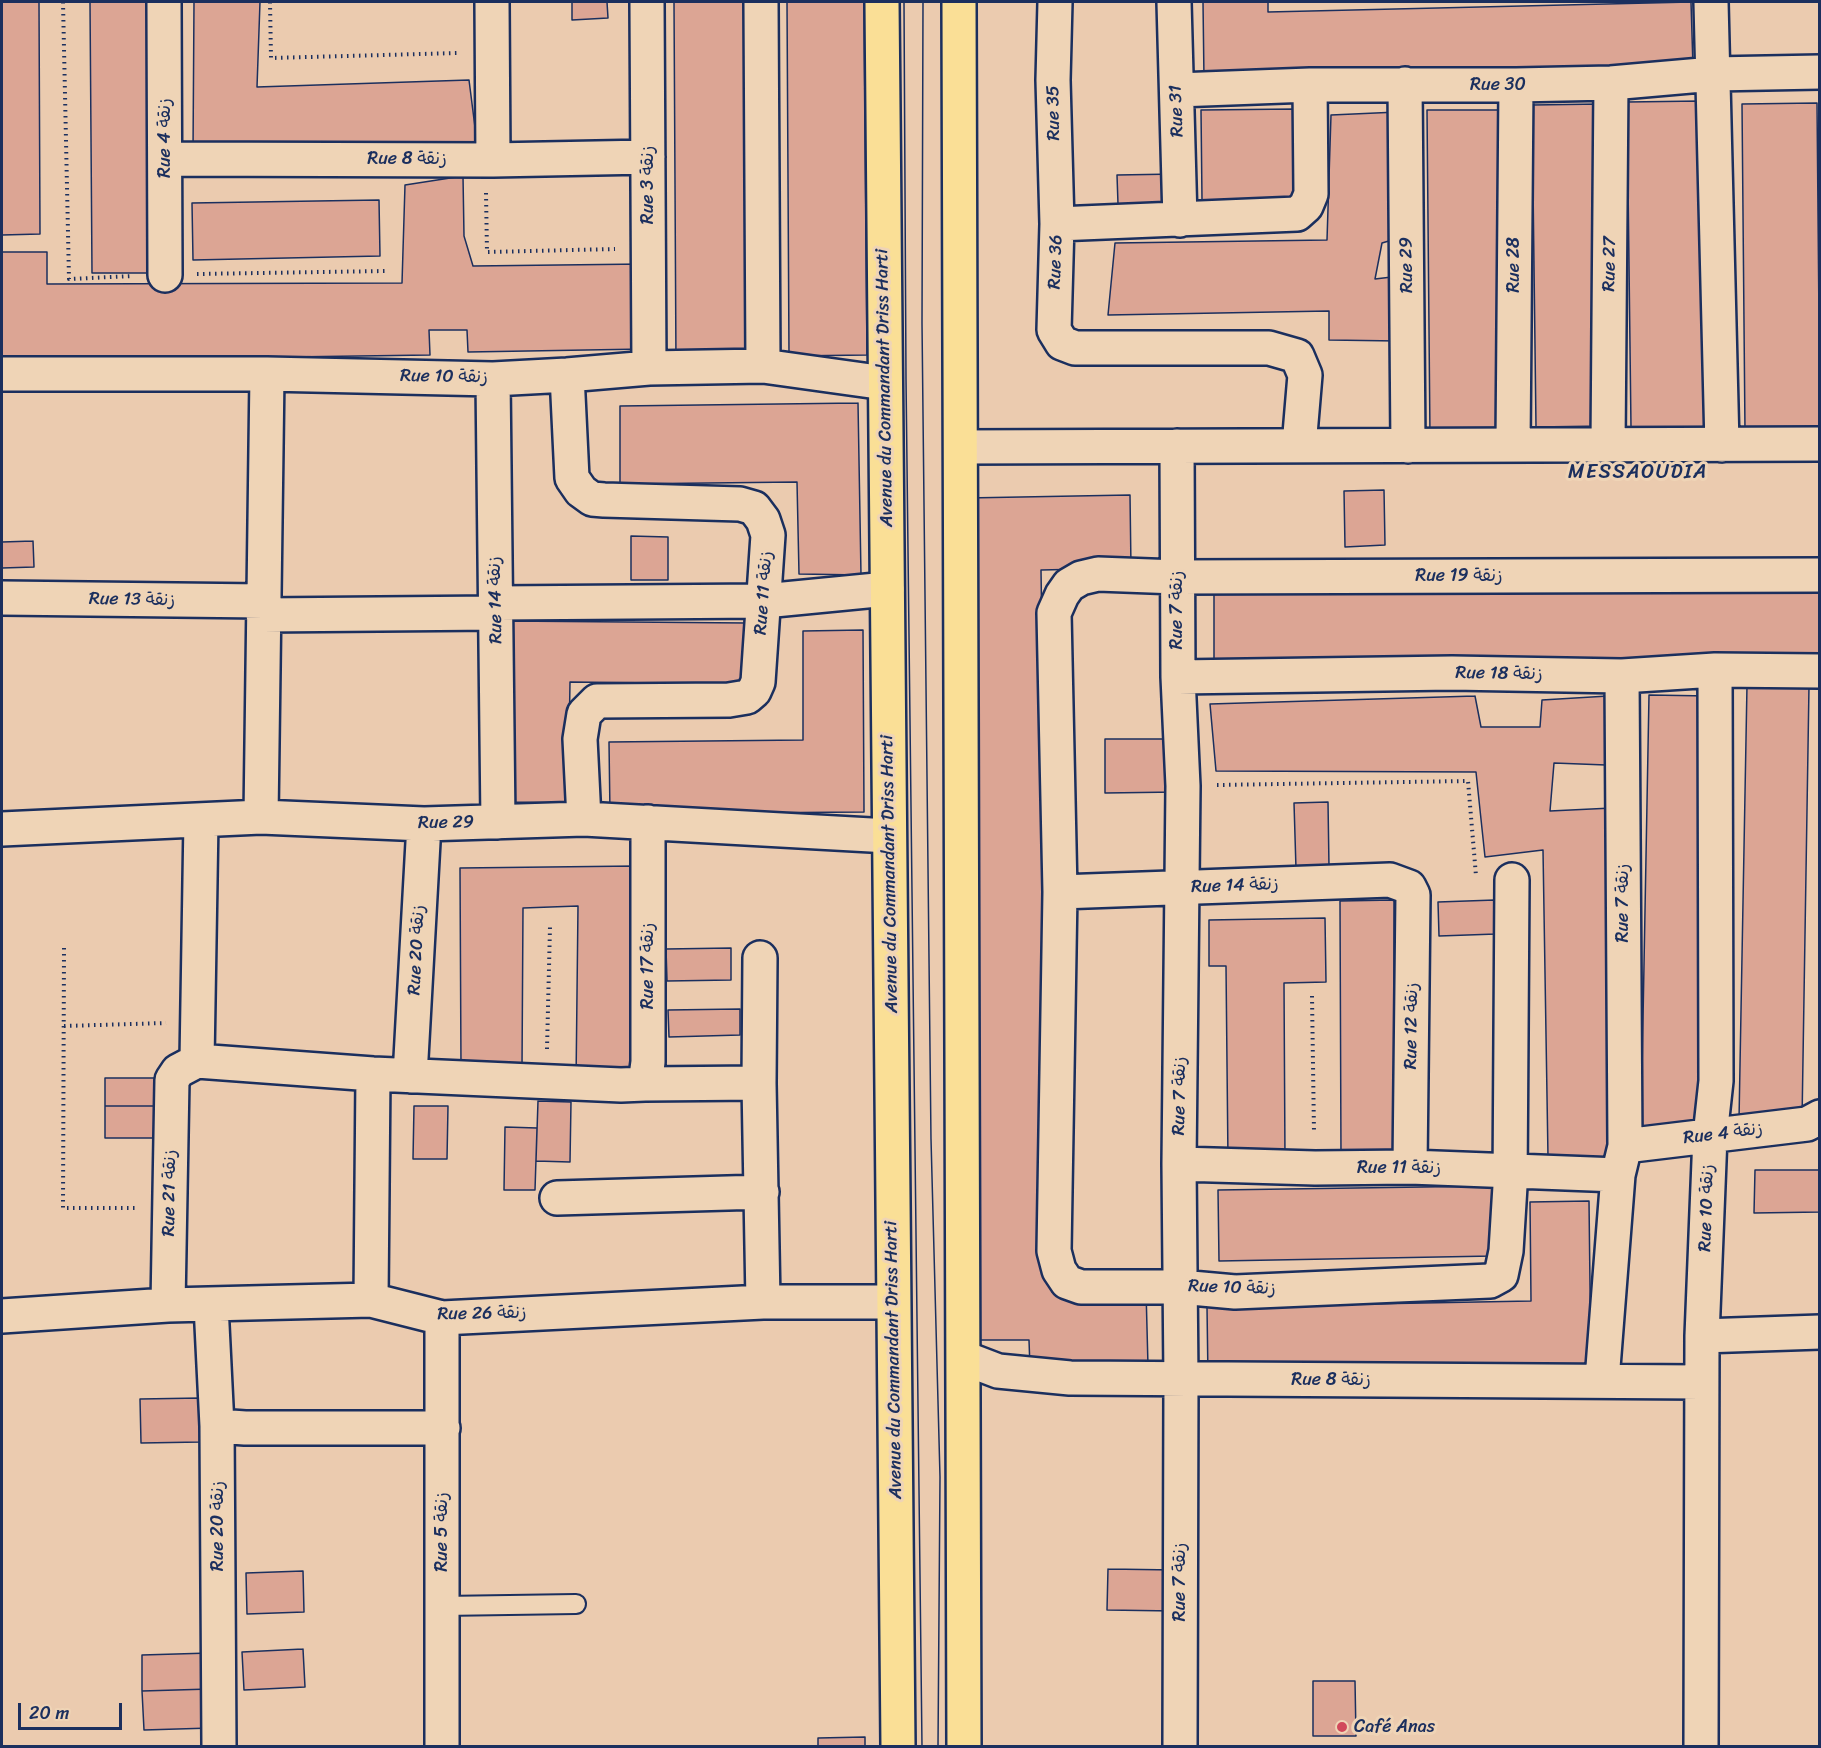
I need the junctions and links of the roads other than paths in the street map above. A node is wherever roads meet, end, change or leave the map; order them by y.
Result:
1 (164, 2) edge
2 (492, 2) edge
3 (647, 2) edge
4 (760, 2) edge
5 (882, 2) edge
6 (959, 2) edge
7 (1055, 2) edge
8 (1174, 2) edge
9 (1712, 2) edge
10 (1820, 72) edge
11 (1713, 74) junction
12 (1611, 83) junction
13 (1405, 84) junction
14 (1310, 85) junction
15 (1516, 85) junction
16 (1177, 90) junction
17 (648, 157) junction
18 (166, 159) junction
19 (489, 160) junction
20 (1180, 220) junction
21 (1057, 225) junction
22 (165, 275) dead end
23 (763, 366) junction
24 (649, 368) junction
25 (2, 374) edge
26 (267, 374) junction
27 (567, 375) junction
28 (493, 379) junction
29 (885, 383) junction
30 (1820, 444) edge
31 (1513, 445) junction
32 (1608, 445) junction
33 (1722, 445) junction
34 (1177, 446) junction
35 (1299, 446) junction
36 (1408, 446) junction
37 (961, 447) junction
38 (1820, 575) edge
39 (1177, 577) junction
40 (887, 589) junction
41 (2, 598) edge
42 (764, 601) junction
43 (263, 608) junction
44 (496, 608) junction
45 (1715, 670) junction
46 (1820, 671) edge
47 (1622, 676) junction
48 (1178, 677) junction
49 (261, 817) junction
50 (584, 819) junction
51 (201, 820) junction
52 (498, 822) junction
53 (648, 822) junction
54 (424, 824) junction
55 (2, 829) edge
56 (889, 836) junction
57 (1512, 880) dead end
58 (1409, 886) joint
59 (1182, 888) junction
60 (1060, 892) junction
61 (760, 958) dead end
62 (197, 1061) junction
63 (373, 1074) junction
64 (410, 1076) junction
65 (759, 1083) junction
66 (633, 1085) junction
67 (1820, 1117) edge
68 (1710, 1136) junction
69 (1622, 1160) junction
70 (1179, 1164) junction
71 (1410, 1167) junction
72 (1509, 1170) junction
73 (762, 1192) junction
74 (557, 1198) dead end
75 (1180, 1287) junction
76 (371, 1300) junction
77 (763, 1302) junction
78 (893, 1302) junction
79 (168, 1305) junction
80 (211, 1305) junction
81 (2, 1316) edge
82 (442, 1318) junction
83 (1820, 1332) edge
84 (1702, 1336) junction
85 (964, 1358) junction
86 (1181, 1380) junction
87 (1602, 1380) junction
88 (1701, 1382) junction
89 (217, 1426) junction
90 (443, 1428) junction
91 (576, 1604) dead end
92 (442, 1606) junction
93 (219, 1746) edge
94 (442, 1746) edge
95 (898, 1746) edge
96 (963, 1746) edge
97 (1180, 1746) edge
98 (1701, 1746) edge

1 - 18 street, Rue 4 زنقة
2 - 19 street
3 - 17 street, Rue 3 زنقة
4 - 23 street
5 - 29 main road, Avenue du Commandant Driss Harti
6 - 37 main road
7 - 21 street, Rue 35
8 - 16 street, Rue 31
9 - 11 street
10 - 11 street, Rue 30
11 - 12 street, Rue 30
11 - 33 street
12 - 15 street, Rue 30
12 - 32 street, Rue 27
13 - 14 street, Rue 30
13 - 15 street, Rue 30
13 - 36 street, Rue 29
14 - 16 street, Rue 30
14 - 20 street, Rue 36
15 - 31 street, Rue 28
16 - 20 street, Rue 31
17 - 19 street, Rue 8 زنقة
17 - 24 street, Rue 3 زنقة
18 - 19 street, Rue 8 زنقة
18 - 22 street, Rue 4 زنقة
20 - 21 street, Rue 36
21 - 35 street, Rue 36
23 - 24 street, Rue 10 زنقة
23 - 29 street, Rue 10 زنقة
24 - 27 street, Rue 10 زنقة
25 - 26 street, Rue 10 زنقة
26 - 28 street, Rue 10 زنقة
26 - 43 street
27 - 28 street, Rue 10 زنقة
27 - 42 street, Rue 11 زنقة
28 - 44 street, Rue 14 زنقة
29 - 40 main road, Avenue du Commandant Driss Harti
30 - 33 street
31 - 32 street
31 - 36 street
32 - 33 street
34 - 35 street
34 - 37 street
34 - 39 street, Rue 7 زنقة
35 - 36 street
37 - 85 main road
38 - 39 street, Rue 19 زنقة
39 - 48 street, Rue 7 زنقة
39 - 60 street, Rue 19 زنقة
40 - 42 street, Rue 13 زنقة
40 - 56 main road, Avenue du Commandant Driss Harti
41 - 43 street, Rue 13 زنقة
42 - 44 street, Rue 13 زنقة
42 - 50 street, Rue 11 زنقة
43 - 44 street, Rue 13 زنقة
43 - 49 street
44 - 52 street, Rue 14 زنقة
45 - 46 street, Rue 18 زنقة
45 - 47 street, Rue 18 زنقة
45 - 68 street, Rue 10 زنقة
47 - 48 street, Rue 18 زنقة
47 - 69 street, Rue 7 زنقة
48 - 59 street, Rue 7 زنقة
49 - 51 street, Rue 29
49 - 54 street, Rue 29
50 - 52 street, Rue 29
50 - 53 street, Rue 29
51 - 55 street, Rue 29
51 - 62 street
52 - 54 street, Rue 29
53 - 56 street, Rue 29
53 - 66 street, Rue 17 زنقة
54 - 64 street, Rue 20 زنقة
56 - 78 main road, Avenue du Commandant Driss Harti
57 - 72 street, Rue 10 زنقة
58 - 59 street, Rue 14 زنقة
58 - 71 street, Rue 12 زنقة
59 - 60 street, Rue 14 زنقة
59 - 70 street, Rue 7 زنقة
60 - 75 street, Rue 10 زنقة
61 - 65 street
62 - 63 street
62 - 79 street, Rue 21 زنقة
63 - 64 street
63 - 76 street
64 - 66 street
65 - 66 street
65 - 73 street
67 - 68 street, Rue 4 زنقة
68 - 69 street, Rue 4 زنقة
68 - 84 street, Rue 10 زنقة
69 - 72 street, Rue 11 زنقة
69 - 87 street, Rue 7 زنقة
70 - 71 street, Rue 11 زنقة
70 - 75 street, Rue 7 زنقة
71 - 72 street, Rue 11 زنقة
72 - 75 street, Rue 10 زنقة
73 - 74 street
73 - 77 street
75 - 86 street, Rue 7 زنقة
76 - 80 street, Rue 26 زنقة
76 - 82 street, Rue 26 زنقة
77 - 78 street, Rue 26 زنقة
77 - 82 street, Rue 26 زنقة
78 - 95 main road, Avenue du Commandant Driss Harti
79 - 80 street, Rue 26 زنقة
79 - 81 street, Rue 26 زنقة
80 - 89 street, Rue 20 زنقة
82 - 90 street, Rue 5 زنقة
83 - 84 street
84 - 88 street, Rue 10 زنقة
85 - 86 street, Rue 8 زنقة
85 - 96 main road
86 - 87 street, Rue 8 زنقة
86 - 97 street, Rue 7 زنقة
87 - 88 street, Rue 8 زنقة
88 - 98 street, Rue 10 زنقة
89 - 90 street
89 - 93 street, Rue 20 زنقة
90 - 92 street, Rue 5 زنقة
91 - 92 lane
92 - 94 street, Rue 5 زنقة

